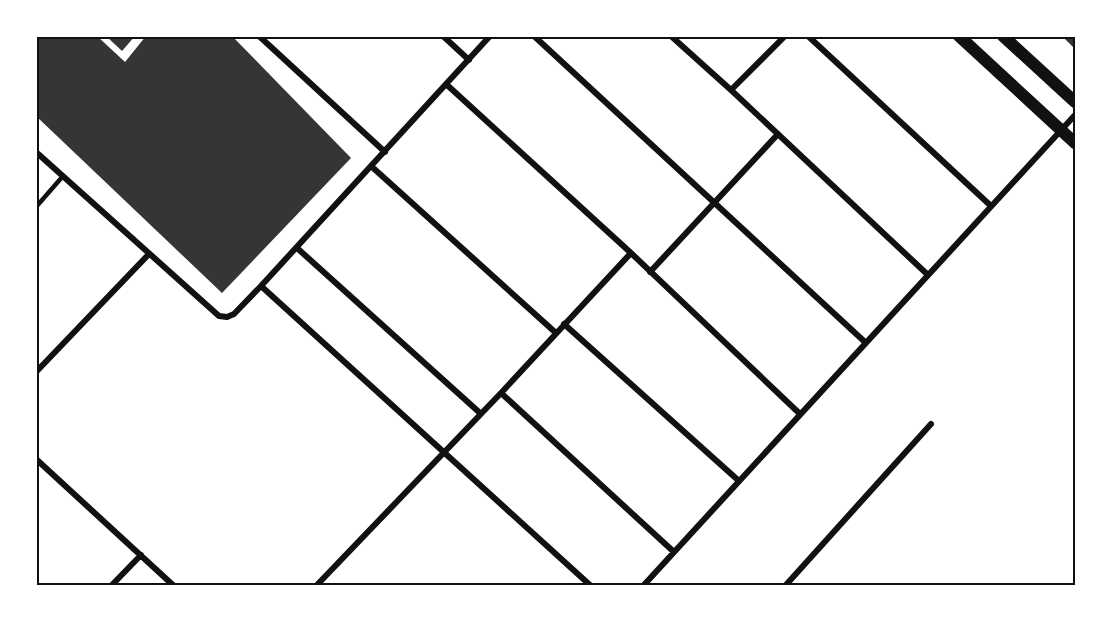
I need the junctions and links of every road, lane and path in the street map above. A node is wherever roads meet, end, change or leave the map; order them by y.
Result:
1 (259, 36) edge
2 (443, 36) edge
3 (490, 36) edge
4 (534, 36) edge
5 (671, 36) edge
6 (785, 36) edge
7 (808, 36) edge
8 (959, 36) edge
9 (1003, 36) edge
10 (469, 60) junction
11 (446, 84) junction
12 (731, 90) junction
13 (1075, 102) edge
14 (1075, 115) edge
15 (1061, 130) junction
16 (778, 134) junction
17 (1075, 143) edge
18 (36, 152) edge
19 (385, 152) junction
20 (371, 166) junction
21 (63, 176) junction
22 (714, 203) junction
23 (36, 207) edge
24 (991, 207) junction
25 (297, 248) junction
26 (149, 254) junction
27 (631, 254) junction
28 (650, 272) junction
29 (928, 275) junction
30 (261, 286) junction
31 (564, 324) junction
32 (556, 333) junction
33 (866, 343) junction
34 (36, 372) edge
35 (501, 393) junction
36 (480, 413) junction
37 (800, 414) junction
38 (931, 424) dead end
39 (443, 452) junction
40 (38, 463) edge
41 (739, 481) junction
42 (674, 552) junction
43 (141, 555) junction
44 (111, 586) edge
45 (174, 586) edge
46 (316, 586) edge
47 (591, 586) edge
48 (643, 586) edge
49 (785, 586) edge

1 - 19 street
2 - 10 street
3 - 10 street
4 - 22 street
5 - 12 street
6 - 12 street
7 - 24 street
8 - 15 main road
9 - 13 main road
10 - 11 street
11 - 19 street
11 - 27 street
12 - 16 street
14 - 15 street
15 - 17 main road
15 - 24 street
16 - 22 street
16 - 29 street
18 - 21 street
19 - 20 street
20 - 25 street
20 - 32 street
21 - 23 lane
21 - 26 street
22 - 28 street
22 - 33 street
24 - 29 street
25 - 30 street
25 - 36 street
26 - 30 street
26 - 34 street
27 - 28 street
27 - 31 street
28 - 37 street
29 - 33 street
30 - 39 street
31 - 32 street
31 - 41 street
32 - 35 street
33 - 37 street
35 - 36 street
35 - 42 street
36 - 39 street
37 - 41 street
38 - 49 street
39 - 46 street
39 - 47 street
40 - 43 street
41 - 42 street
42 - 48 street
43 - 44 street
43 - 45 street

